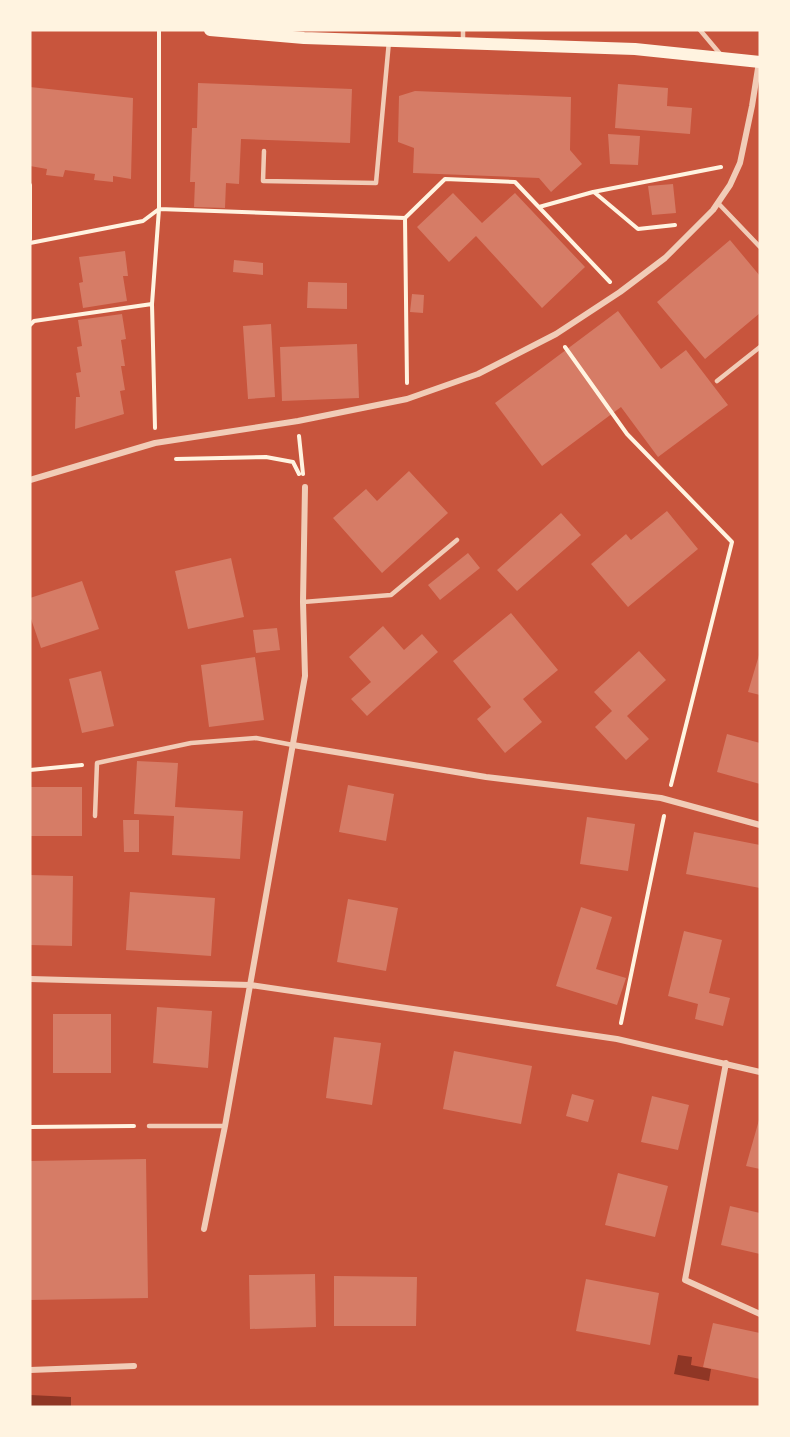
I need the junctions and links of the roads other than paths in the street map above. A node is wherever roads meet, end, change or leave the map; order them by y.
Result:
1 (210, 30) edge
2 (218, 30) edge
3 (700, 30) edge
4 (463, 36) edge
5 (389, 41) junction
6 (722, 58) junction
7 (760, 62) edge
8 (264, 151) dead end
9 (718, 203) junction
10 (760, 247) edge
11 (760, 347) edge
12 (717, 381) dead end
13 (30, 480) edge
14 (305, 487) road end
15 (457, 540) dead end
16 (303, 602) junction
17 (293, 745) junction
18 (95, 816) dead end
19 (760, 825) edge
20 (30, 979) edge
21 (250, 985) junction
22 (726, 1063) junction
23 (760, 1072) edge
24 (148, 1126) road end
25 (225, 1126) junction
26 (204, 1229) dead end
27 (760, 1314) edge
28 (134, 1366) dead end
29 (30, 1370) edge

1 - 2 main road
2 - 5 main road
3 - 6 lane
4 - 5 main road
4 - 6 main road
5 - 8 lane
6 - 7 main road
7 - 9 street
9 - 10 lane
9 - 13 street
11 - 12 lane
14 - 16 street
15 - 16 lane
16 - 17 street
17 - 18 lane
17 - 19 street
17 - 21 street
20 - 21 street
21 - 22 street
21 - 25 street
22 - 23 street
22 - 27 street
24 - 25 lane
25 - 26 street
28 - 29 street

